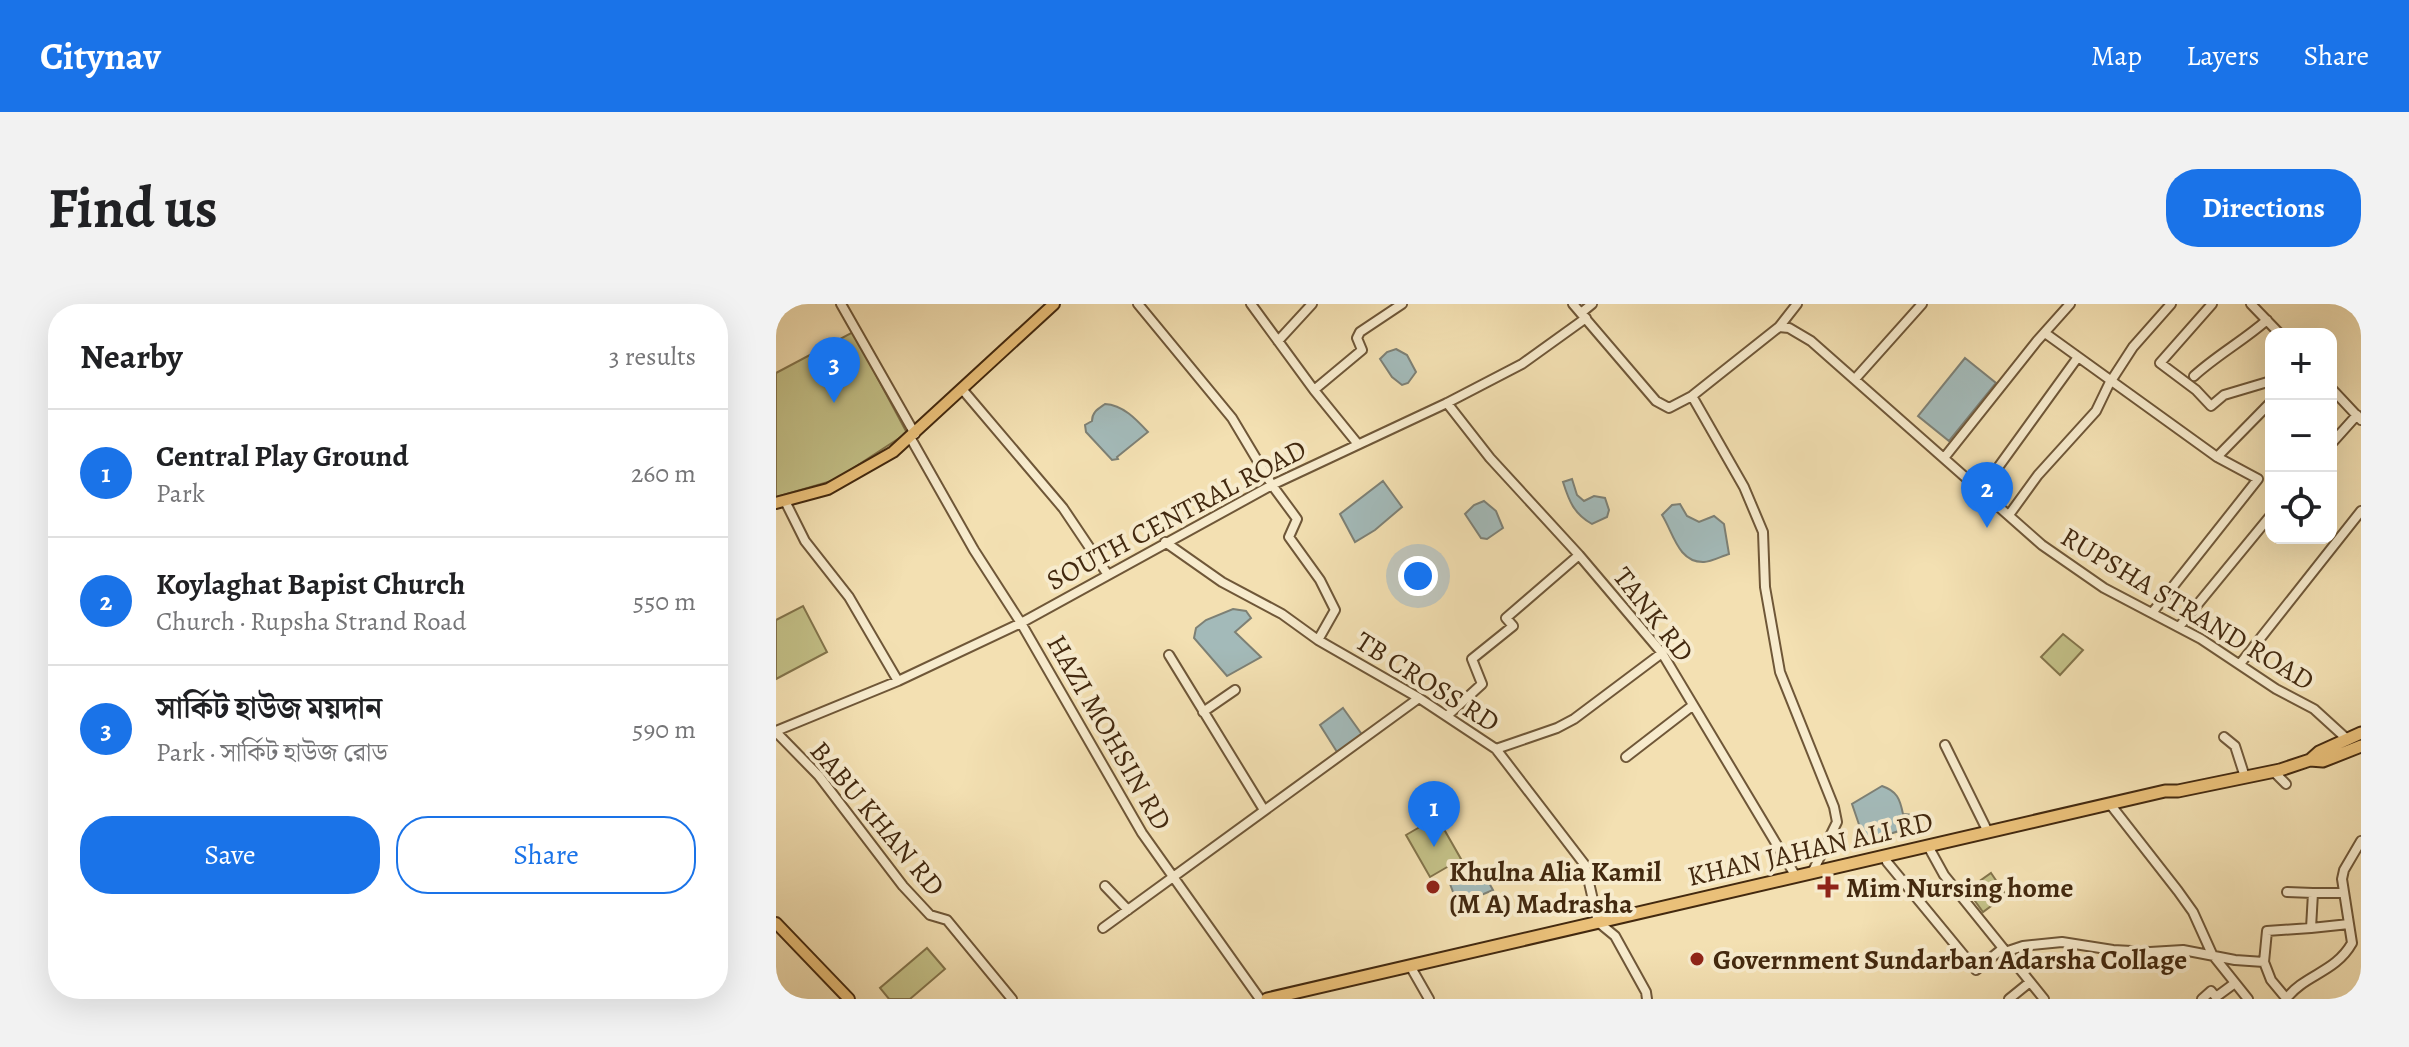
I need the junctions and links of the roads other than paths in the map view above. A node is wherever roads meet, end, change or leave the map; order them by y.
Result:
1 (841, 304) edge
2 (1054, 304) edge
3 (1138, 304) edge
4 (1312, 304) edge
5 (1402, 304) edge
6 (1573, 304) edge
7 (1592, 304) edge
8 (1797, 304) edge
9 (1922, 304) edge
10 (2070, 304) edge
11 (2171, 304) edge
12 (2212, 304) edge
13 (2251, 304) edge
14 (1254, 305) edge
15 (1584, 316) junction
16 (2267, 320) junction
17 (1779, 327) junction
18 (2274, 328) edge
19 (2045, 333) junction
20 (1278, 341) junction
21 (2078, 357) junction
22 (2194, 376) dead end
23 (1855, 379) junction
24 (2112, 380) junction
25 (2265, 383) edge
26 (962, 389) junction
27 (1314, 390) junction
28 (2337, 394) edge
29 (1692, 396) junction
30 (1447, 403) junction
31 (2265, 408) edge
32 (2359, 418) edge
33 (912, 436) junction
34 (2337, 438) edge
35 (1357, 443) junction
36 (2217, 457) junction
37 (1944, 458) junction
38 (1272, 485) junction
39 (1981, 491) junction
40 (780, 502) edge
41 (2361, 511) edge
42 (2009, 515) junction
43 (2265, 522) edge
44 (1165, 542) junction
45 (1579, 555) junction
46 (1108, 575) junction
47 (2152, 613) junction
48 (1021, 623) junction
49 (2179, 627) junction
50 (1318, 640) junction
51 (1662, 653) junction
52 (1169, 655) dead end
53 (2240, 664) junction
54 (898, 681) junction
55 (1235, 690) dead end
56 (1419, 698) junction
57 (1692, 706) junction
58 (1203, 712) junction
59 (1448, 715) junction
60 (776, 732) edge
61 (2361, 733) edge
62 (2224, 737) dead end
63 (2348, 740) junction
64 (1945, 745) dead end
65 (1496, 749) junction
66 (2360, 749) edge
67 (1626, 757) dead end
68 (2310, 760) junction
69 (2273, 771) junction
70 (2245, 777) junction
71 (2286, 784) dead end
72 (2112, 807) junction
73 (1264, 810) junction
74 (1988, 832) junction
75 (2361, 841) edge
76 (1930, 849) junction
77 (1887, 862) junction
78 (1812, 873) junction
79 (1795, 875) junction
80 (1171, 877) junction
81 (1105, 886) dead end
82 (2287, 892) dead end
83 (2313, 893) junction
84 (2344, 893) junction
85 (1128, 910) junction
86 (776, 923) edge
87 (1601, 923) junction
88 (2349, 924) junction
89 (1103, 928) dead end
90 (2311, 928) junction
91 (2361, 936) edge
92 (2351, 938) junction
93 (2003, 950) junction
94 (2212, 954) junction
95 (2264, 962) junction
96 (1413, 971) junction
97 (2030, 982) junction
98 (2235, 983) junction
99 (849, 999) edge
100 (1012, 999) edge
101 (1260, 999) edge
102 (1267, 999) edge
103 (1290, 999) edge
104 (1429, 999) edge
105 (1647, 999) edge
106 (2009, 999) edge
107 (2044, 999) edge
108 (2202, 999) edge
109 (2248, 999) edge
110 (2286, 999) edge

1 - 33 street, HAZI MOHSIN RD
2 - 26 main road
3 - 38 street
4 - 20 street
5 - 27 street
6 - 15 street
7 - 15 street, SOUTH CENTRAL ROAD
8 - 17 street
9 - 23 street
10 - 19 street
11 - 24 street
12 - 25 street
13 - 16 street
14 - 20 street
15 - 29 street
15 - 30 street, SOUTH CENTRAL ROAD
16 - 18 street
16 - 22 street
17 - 23 street, RUPSHA STRAND ROAD
17 - 29 street
19 - 21 street
19 - 37 street
20 - 27 street
21 - 24 street
21 - 39 street
23 - 37 street, RUPSHA STRAND ROAD
24 - 36 street
24 - 42 street
26 - 33 main road
26 - 46 street
27 - 35 street
28 - 32 street
29 - 78 street
30 - 35 street, SOUTH CENTRAL ROAD
30 - 45 street, TANK RD
31 - 36 street
32 - 34 street
33 - 40 main road
33 - 48 street, HAZI MOHSIN RD
35 - 38 street, SOUTH CENTRAL ROAD
36 - 47 street
37 - 39 street, RUPSHA STRAND ROAD
38 - 44 street, SOUTH CENTRAL ROAD
38 - 50 street
39 - 42 street, RUPSHA STRAND ROAD
40 - 54 street
41 - 53 street
42 - 47 street, RUPSHA STRAND ROAD
43 - 49 street
44 - 46 street, SOUTH CENTRAL ROAD
44 - 50 street, TB CROSS RD
45 - 51 street, TANK RD
45 - 59 street
46 - 48 street, SOUTH CENTRAL ROAD
47 - 49 street, RUPSHA STRAND ROAD
48 - 54 street, SOUTH CENTRAL ROAD
48 - 80 street, HAZI MOHSIN RD
49 - 53 street, RUPSHA STRAND ROAD
50 - 56 street, TB CROSS RD
51 - 57 street, TANK RD
51 - 65 street
52 - 58 street
53 - 63 street, RUPSHA STRAND ROAD
54 - 60 street, SOUTH CENTRAL ROAD
55 - 58 street
56 - 59 street, TB CROSS RD
56 - 73 street
57 - 67 street
57 - 79 street, TANK RD
58 - 73 street
59 - 65 street, TB CROSS RD
60 - 100 street, BABU KHAN RD
61 - 63 highway, KHAN JAHAN ALI RD
62 - 70 street
63 - 66 main road
63 - 68 highway, KHAN JAHAN ALI RD
64 - 74 street
65 - 87 street, TB CROSS RD
66 - 68 highway, KHAN JAHAN ALI RD
68 - 69 highway, KHAN JAHAN ALI RD
69 - 70 highway, KHAN JAHAN ALI RD
69 - 71 street
70 - 72 highway, KHAN JAHAN ALI RD
72 - 74 highway, KHAN JAHAN ALI RD
72 - 76 highway, KHAN JAHAN ALI RD
72 - 94 street
73 - 80 street
74 - 76 highway, KHAN JAHAN ALI RD
75 - 84 street
76 - 77 highway, KHAN JAHAN ALI RD
76 - 78 highway, KHAN JAHAN ALI RD
76 - 93 street
77 - 87 highway, KHAN JAHAN ALI RD
77 - 93 street
78 - 79 highway, KHAN JAHAN ALI RD
79 - 87 highway, KHAN JAHAN ALI RD
80 - 85 street
80 - 101 street, HAZI MOHSIN RD
81 - 85 street
82 - 83 street
83 - 84 street
83 - 90 street
84 - 88 street
85 - 89 street
86 - 99 main road
87 - 96 highway, KHAN JAHAN ALI RD
87 - 102 highway, KHAN JAHAN ALI RD
87 - 105 street
88 - 90 street
88 - 92 street
90 - 95 street
91 - 92 street
92 - 110 street
93 - 94 street
93 - 97 street
94 - 95 street
94 - 98 street
95 - 110 street
96 - 103 highway, KHAN JAHAN ALI RD
96 - 104 street
97 - 106 street
97 - 107 street
98 - 108 street
98 - 109 street

